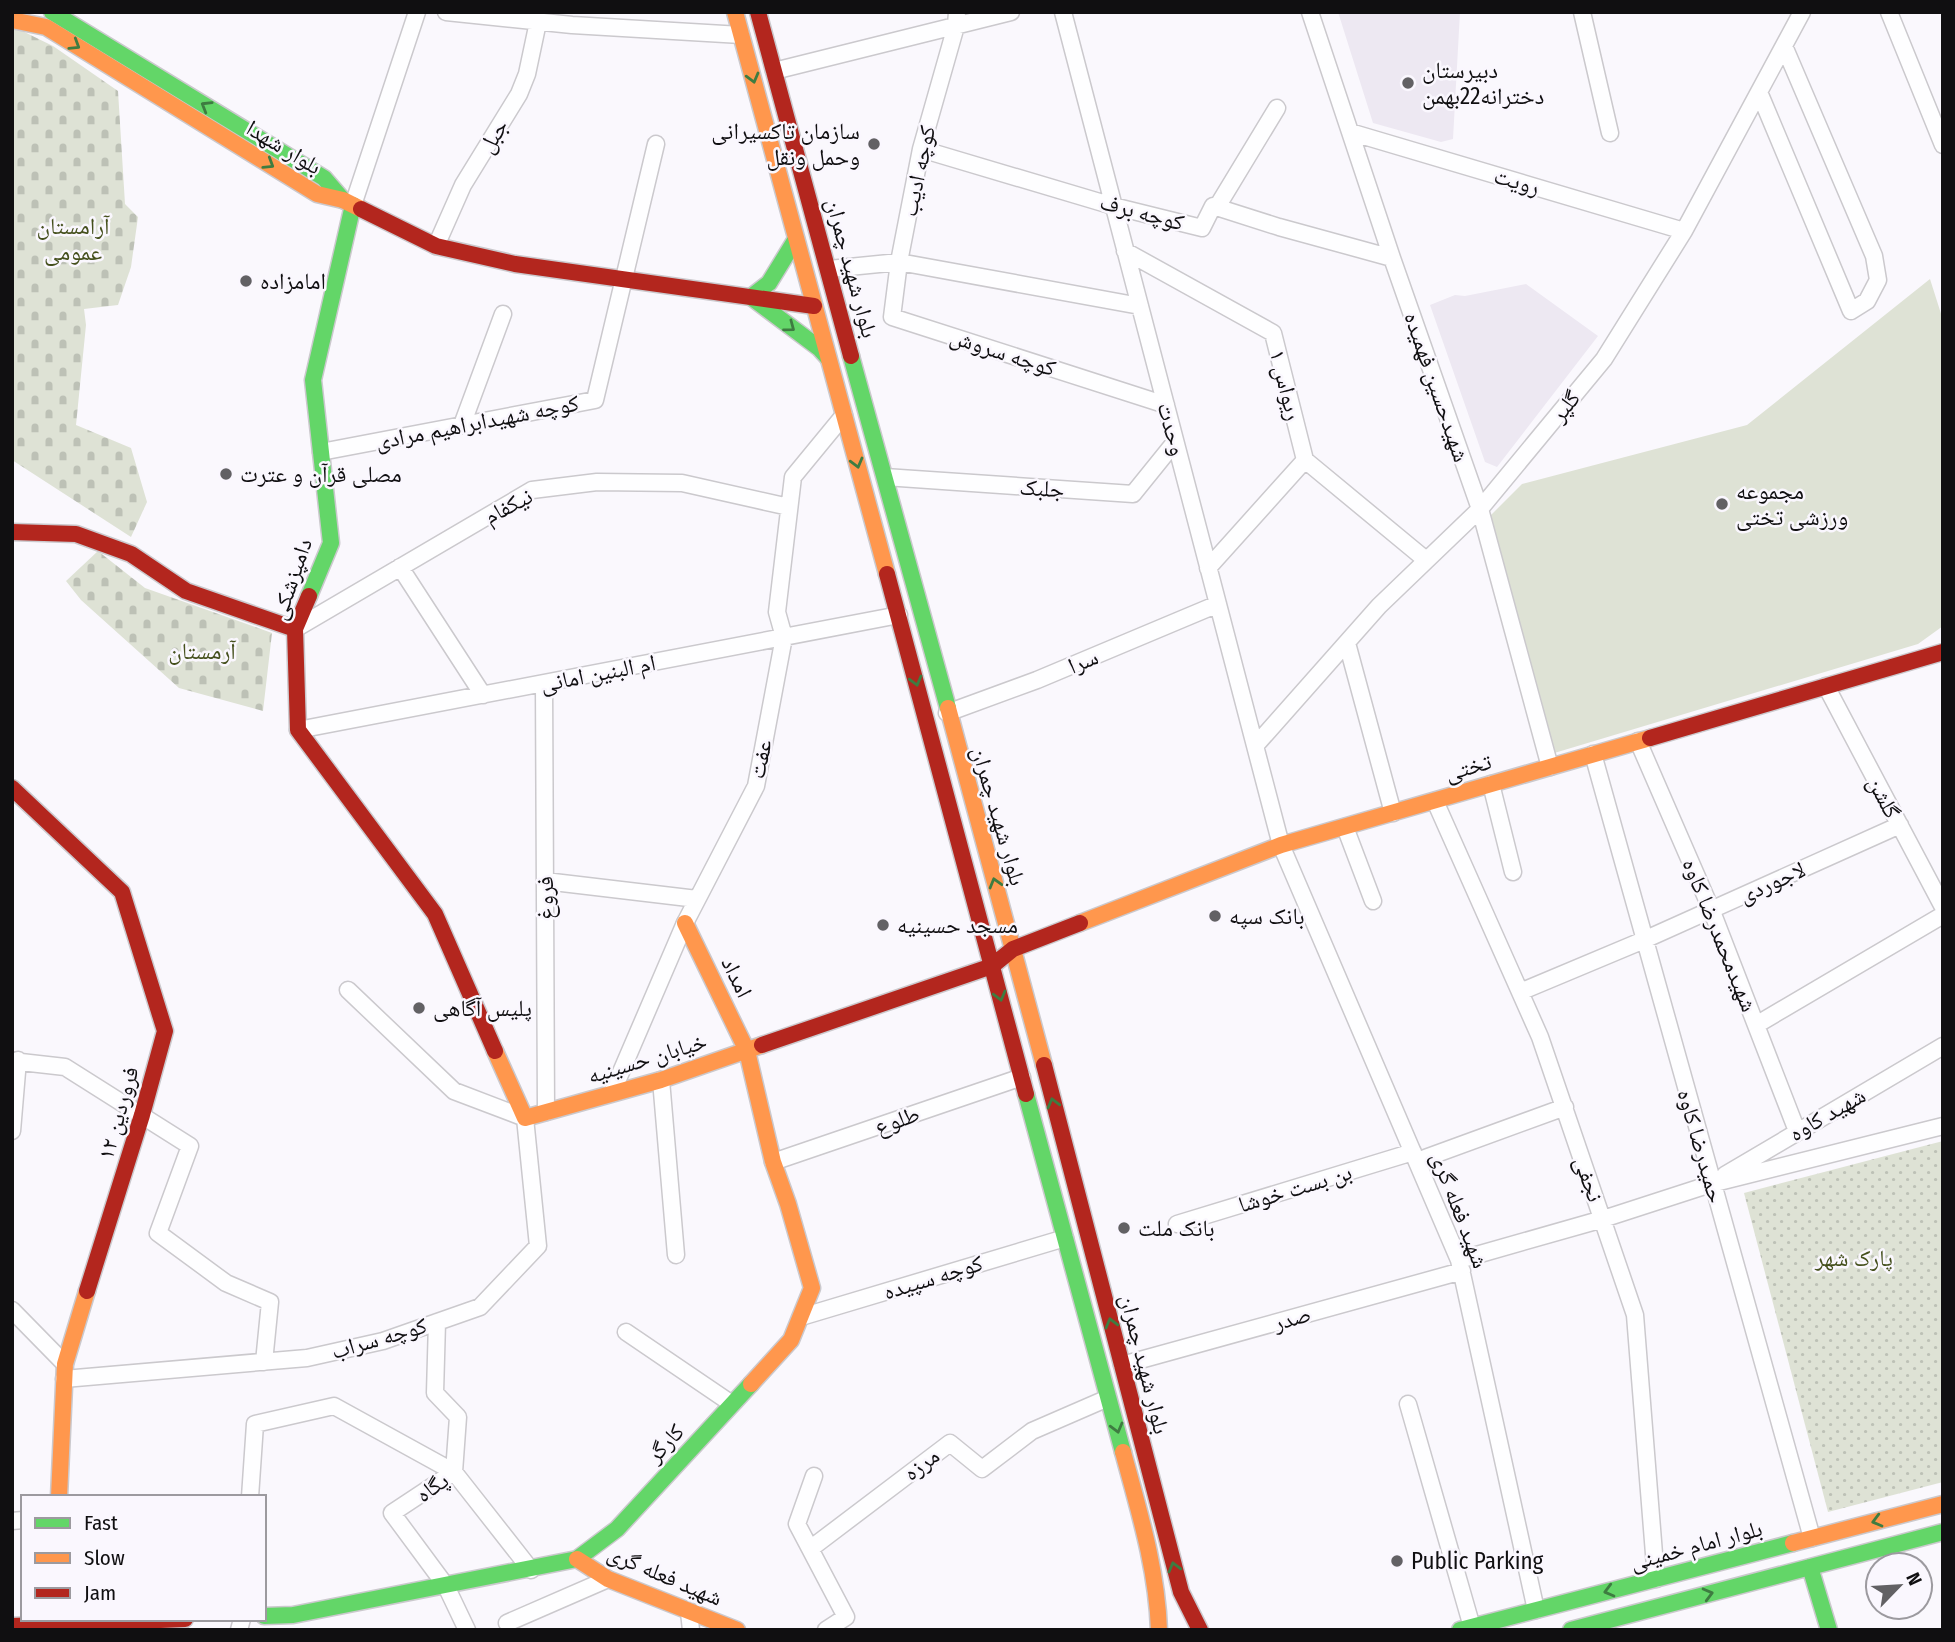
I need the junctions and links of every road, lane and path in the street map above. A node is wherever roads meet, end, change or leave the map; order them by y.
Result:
1 (52, 12) edge
2 (88, 12) edge
3 (417, 12) edge
4 (446, 12) edge
5 (735, 12) edge
6 (758, 12) edge
7 (1011, 12) edge
8 (1063, 12) edge
9 (1310, 12) edge
10 (1581, 12) edge
11 (1802, 12) edge
12 (1889, 12) edge
13 (956, 19) edge
14 (12, 20) edge
15 (538, 22) junction
16 (84, 32) junction
17 (741, 35) junction
18 (1784, 46) junction
19 (774, 71) junction
20 (1759, 92) junction
21 (1277, 108) dead end
22 (1350, 132) junction
23 (1610, 133) dead end
24 (656, 144) dead end
25 (1943, 145) edge
26 (921, 149) junction
27 (348, 203) junction
28 (1114, 206) junction
29 (1217, 207) junction
30 (1684, 230) junction
31 (796, 239) junction
32 (436, 246) junction
33 (1125, 251) junction
34 (1392, 258) junction
35 (899, 262) junction
36 (829, 269) junction
37 (623, 279) junction
38 (751, 297) junction
39 (814, 306) junction
40 (1140, 306) junction
41 (502, 314) dead end
42 (828, 358) junction
43 (1166, 405) junction
44 (844, 415) junction
45 (461, 425) junction
46 (1175, 442) junction
47 (321, 452) junction
48 (1306, 460) junction
49 (885, 477) junction
50 (789, 507) junction
51 (1480, 509) junction
52 (12, 533) edge
53 (1426, 560) junction
54 (400, 567) junction
55 (1208, 568) junction
56 (1218, 604) junction
57 (921, 611) junction
58 (899, 615) junction
59 (295, 629) junction
60 (783, 637) junction
61 (1347, 643) junction
62 (1942, 654) edge
63 (544, 683) junction
64 (1826, 686) junction
65 (483, 695) junction
66 (947, 713) junction
67 (298, 730) junction
68 (1638, 741) junction
69 (1255, 746) junction
70 (1593, 754) junction
71 (1550, 767) junction
72 (1491, 784) junction
73 (12, 788) edge
74 (1435, 801) junction
75 (1393, 813) junction
76 (1899, 825) junction
77 (1345, 827) junction
78 (1281, 845) junction
79 (1513, 872) dead end
80 (545, 881) junction
81 (697, 899) junction
82 (1373, 901) dead end
83 (1943, 907) edge
84 (1712, 909) junction
85 (1943, 915) edge
86 (685, 923) junction
87 (1644, 940) junction
88 (1013, 949) junction
89 (992, 967) junction
90 (348, 990) dead end
91 (1520, 992) junction
92 (1756, 1025) junction
93 (1943, 1046) edge
94 (747, 1051) junction
95 (15, 1061) edge
96 (1022, 1077) junction
97 (660, 1080) junction
98 (612, 1093) junction
99 (1564, 1107) junction
100 (546, 1112) junction
101 (142, 1115) junction
102 (525, 1118) junction
103 (1943, 1126) edge
104 (12, 1131) edge
105 (1797, 1131) junction
106 (1415, 1157) junction
107 (772, 1162) junction
108 (1712, 1184) junction
109 (1603, 1219) junction
110 (1177, 1224) dead end
111 (1065, 1238) junction
112 (676, 1255) dead end
113 (1461, 1266) junction
114 (12, 1310) edge
115 (801, 1317) junction
116 (437, 1322) junction
117 (626, 1332) dead end
118 (264, 1362) junction
119 (1122, 1365) junction
120 (65, 1372) junction
121 (1108, 1398) junction
122 (732, 1405) junction
123 (1408, 1405) dead end
124 (454, 1472) junction
125 (814, 1476) dead end
126 (59, 1495) edge
127 (250, 1495) edge
128 (1943, 1504) edge
129 (1943, 1532) edge
130 (1812, 1538) junction
131 (810, 1549) junction
132 (577, 1559) junction
133 (1810, 1567) junction
134 (531, 1570) junction
135 (608, 1579) junction
136 (1656, 1579) junction
137 (446, 1586) junction
138 (1536, 1610) junction
139 (689, 1612) junction
140 (266, 1617) edge
141 (132, 1621) edge
142 (287, 1623) edge
143 (507, 1623) dead end
144 (53, 1624) edge
145 (1502, 1625) edge
146 (12, 1626) edge
147 (1466, 1628) edge
148 (467, 1630) edge
149 (691, 1630) edge
150 (737, 1630) edge
151 (826, 1630) edge
152 (1159, 1630) edge
153 (1200, 1630) edge
154 (1571, 1630) edge
155 (1829, 1630) edge

1 - 16 street, بلوار شهدا
2 - 16 street
3 - 27 street
4 - 15 street
5 - 17 street, بلوار شهید چمران
6 - 19 street, بلوار شهید چمران
7 - 13 street
8 - 28 street, وحدت
9 - 22 street, شهیدحسین فهمیده
10 - 23 street
11 - 18 street, گلپر
12 - 25 street
13 - 19 street
13 - 26 street, کوچه ادیب
14 -> 27 street, بلوار شهدا
15 - 17 street
15 - 32 street, جبل
27 -> 16 street, بلوار شهدا
17 -> 31 street, بلوار شهید چمران
18 - 20 street, گلپر
18 - 20 street
19 - 36 street, بلوار شهید چمران
20 - 30 street, گلپر
21 - 29 street
22 - 30 street, رویت
22 - 34 street, شهیدحسین فهمیده
24 - 37 street
26 - 28 street, کوچه برف
26 - 35 street, کوچه ادیب
27 - 32 street
27 - 47 street, دامپزشکی
28 - 29 street, کوچه برف
28 - 33 street, وحدت
29 - 34 street, کوچه برف
30 - 51 street, گلپر
31 - 38 street
31 - 39 street, بلوار شهید چمران
32 - 37 street
33 - 40 street, وحدت
33 - 48 street, ریواس ۱
34 - 51 street, شهیدحسین فهمیده
35 - 36 street
35 - 40 street
35 - 43 street, کوچه سروش
36 - 49 street, بلوار شهید چمران
37 - 38 street
37 - 45 street, کوچه شهیدابراهیم مرادی
38 - 39 street
38 -> 42 street
39 - 42 street, بلوار شهید چمران
40 - 43 street, وحدت
41 - 45 street
42 - 44 street, بلوار شهید چمران
43 - 46 street, وحدت
44 - 50 street, عفت
44 -> 58 street, بلوار شهید چمران
45 - 47 street, کوچه شهیدابراهیم مرادی
46 - 49 street, جلبک
46 - 55 street, وحدت
47 - 59 street, دامپزشکی
48 - 53 street
48 - 55 street
49 - 57 street, بلوار شهید چمران
50 - 54 street, نیکفام
50 - 60 street, عفت
51 - 53 street, گلپر
51 - 71 street, شهیدحسین فهمیده
52 - 59 street
53 - 61 street, گلپر
54 - 59 street, نیکفام
54 - 65 street
55 - 56 street, وحدت
56 - 66 street, سرا
56 - 69 street, وحدت
57 - 58 street
57 - 66 street, بلوار شهید چمران
58 - 60 street, ام البنین امانی
58 -> 89 street, بلوار شهید چمران
59 - 67 street, دامپزشکی
60 - 63 street, ام البنین امانی
60 - 81 street, عفت
61 - 69 street, گلپر
61 - 75 street
62 - 64 street, تختی
63 - 65 street, ام البنین امانی
63 - 80 street, فروغ
64 - 68 street, تختی
64 - 76 street, گلشن
65 - 67 street, ام البنین امانی
88 -> 66 street, بلوار شهید چمران
67 - 102 street
68 - 70 street, تختی
68 - 84 street, شهیدمحمدرضا کاوه
69 - 78 street, وحدت
70 - 71 street, تختی
70 - 87 street, حمیدرضا کاوه
71 - 72 street, تختی
72 - 74 street, تختی
72 - 79 street
73 - 101 street, ۱۲ فروردین
74 - 75 street, تختی
74 - 91 street, نجفی
75 - 77 street, تختی
76 - 83 street, گلشن
76 - 84 street, لاجوردی
77 - 78 street, تختی
77 - 82 street
78 - 88 street, تختی
78 - 106 street, شهید فعله گری
80 - 81 street
80 - 100 street, فروغ
81 - 86 street, عفت
84 - 87 street, لاجوردی
84 - 92 street, شهیدمحمدرضا کاوه
85 - 92 street
86 - 94 street, امداد
86 - 98 street, عفت
87 - 91 street, لاجوردی
87 - 108 street, حمیدرضا کاوه
88 - 89 street, تختی
119 -> 88 street, بلوار شهید چمران
89 - 94 street, خیابان حسینیه
89 -> 96 street, بلوار شهید چمران
90 - 102 street
91 - 99 street, نجفی
92 - 105 street, شهیدمحمدرضا کاوه
93 - 105 street, شهید کاوه
94 - 97 street, خیابان حسینیه
94 - 107 street, کارگر
95 - 101 street
95 - 104 street
96 - 107 street, طلوع
96 - 111 street, بلوار شهید چمران
97 - 98 street, خیابان حسینیه
97 - 112 street
98 - 100 street, خیابان حسینیه
99 - 106 street, بن بست خوشا
99 - 109 street, نجفی
100 - 102 street, خیابان حسینیه
101 - 118 street
101 - 120 street, ۱۲ فروردین
102 - 116 street, کوچه سراب
103 - 108 street
105 - 108 street, شهید کاوه
106 - 110 street, بن بست خوشا
106 - 113 street, شهید فعله گری
107 - 115 street, کارگر
108 - 109 street, صدر
108 - 130 street, حمیدرضا کاوه
109 - 113 street, صدر
109 - 136 street, نجفی
111 - 115 street, کوچه سپیده
111 - 121 street, بلوار شهید چمران
113 - 119 street, صدر
113 - 138 street, شهید فعله گری
114 - 120 street
115 - 122 street, کارگر
116 - 118 street, کوچه سراب
116 - 124 street, پگاه
117 - 122 street
118 - 120 street, کوچه سراب
153 -> 119 street, بلوار شهید چمران
120 - 126 street, ۱۲ فروردین
121 - 131 street, مرزه
121 -> 152 street, بلوار شهید چمران
122 - 132 street, کارگر
123 - 147 street
124 - 127 street
124 - 134 street
124 - 137 street, پگاه
125 - 131 street
128 -> 130 street, بلوار امام خمینی
129 - 133 street
130 - 136 street, بلوار امام خمینی
131 - 151 street
132 - 134 street, کارگر
132 - 135 street, شهید فعله گری
154 -> 133 street
133 - 155 street
134 - 137 street, کارگر
135 - 139 street, شهید فعله گری
135 - 143 street
136 -> 138 street, بلوار امام خمینی
137 - 142 street, کارگر
137 - 148 street, پگاه
138 - 145 street, بلوار امام خمینی
139 - 149 street
139 - 150 street, شهید فعله گری
140 - 142 street, کارگر
141 - 144 street
144 - 146 street
145 - 147 street, بلوار امام خمینی

